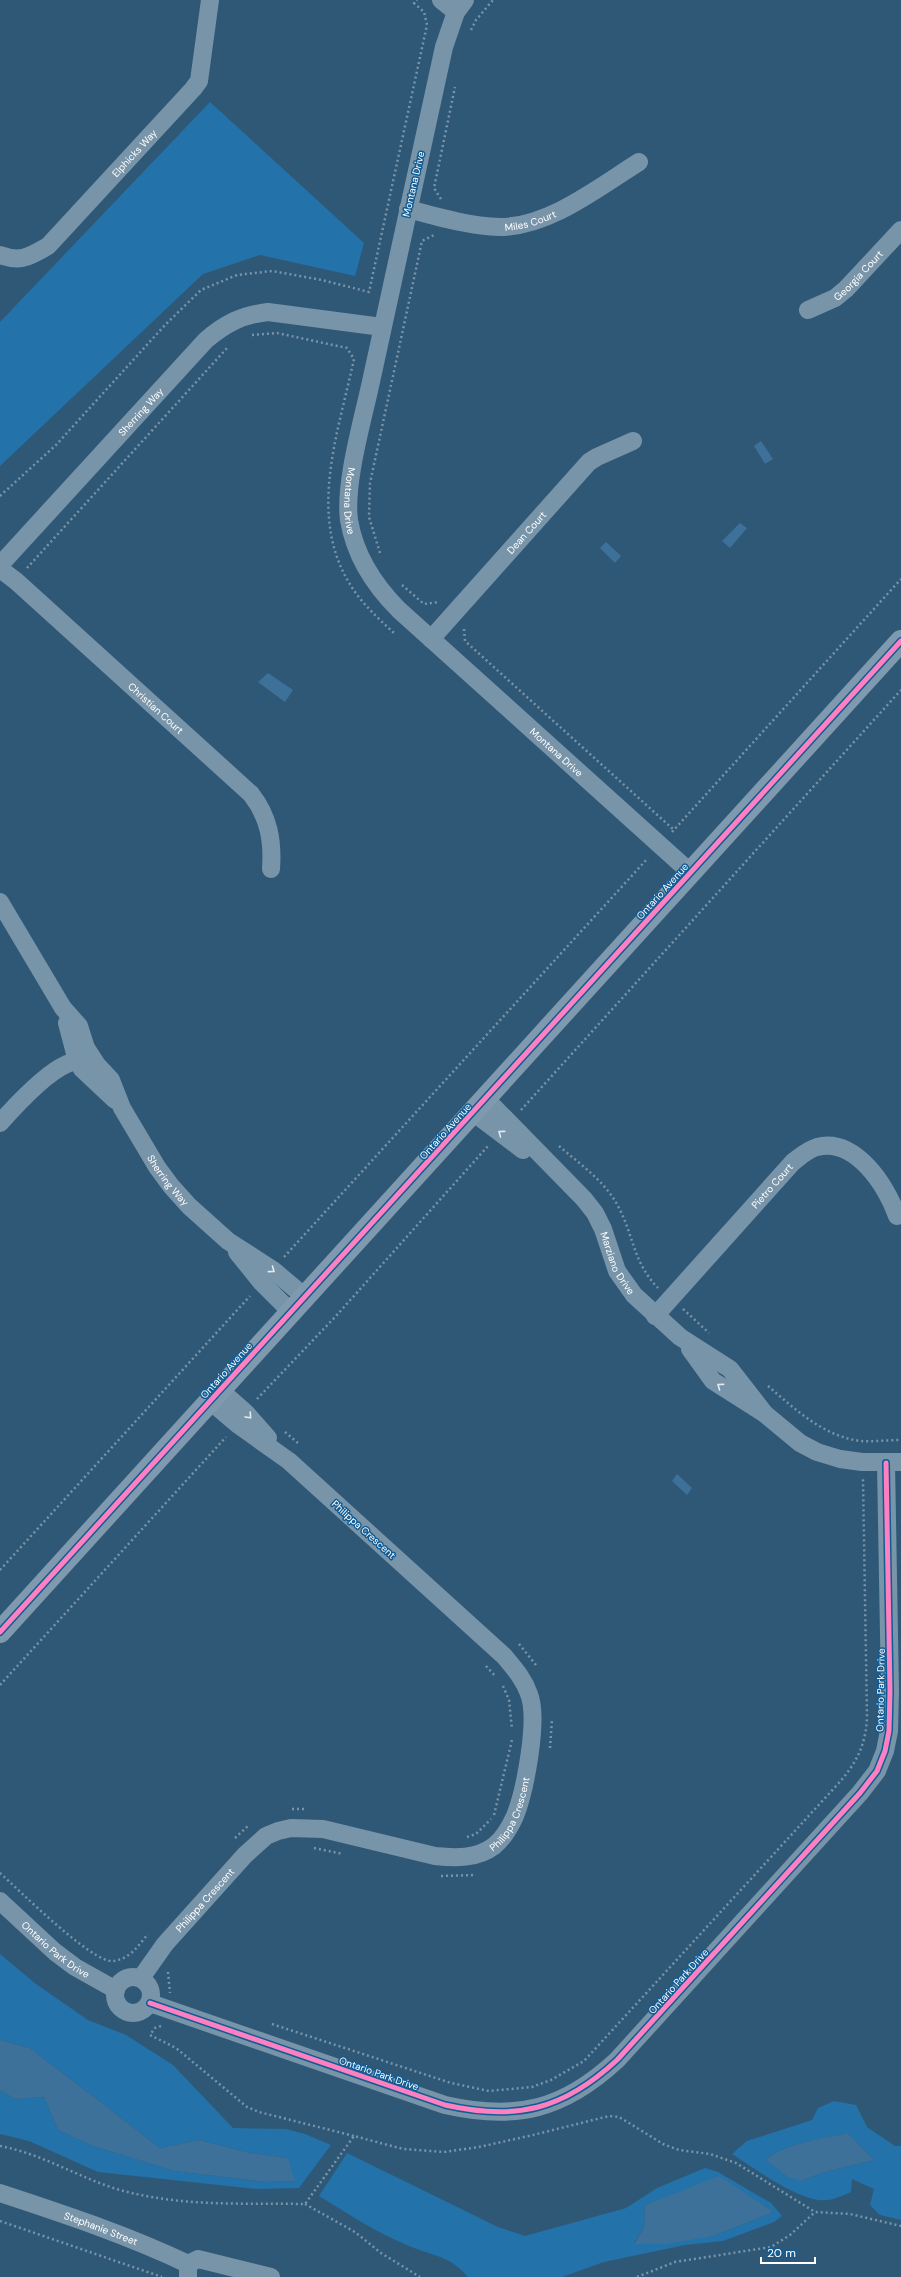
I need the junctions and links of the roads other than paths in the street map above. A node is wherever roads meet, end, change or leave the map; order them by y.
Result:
1 (210, 0) edge
2 (441, 0) edge
3 (460, 6) edge
4 (639, 162) dead end
5 (408, 209) junction
6 (901, 230) edge
7 (0, 255) edge
8 (808, 310) dead end
9 (380, 334) junction
10 (633, 441) dead end
11 (0, 565) edge
12 (0, 569) edge
13 (431, 639) junction
14 (901, 641) edge
15 (272, 869) dead end
16 (690, 873) junction
17 (0, 902) edge
18 (83, 1063) junction
19 (480, 1106) junction
20 (0, 1123) edge
21 (897, 1216) dead end
22 (298, 1305) junction
23 (655, 1316) junction
24 (215, 1396) junction
25 (893, 1463) edge
26 (0, 1632) edge
27 (0, 1901) edge
28 (141, 1978) junction
29 (116, 1990) junction
30 (158, 2006) junction
31 (0, 2193) edge
32 (188, 2270) edge
33 (271, 2277) edge

1 - 7 street, Elphicks Way
2 - 3 street
3 - 5 street, Montana Drive
4 - 5 street, Miles Court
5 - 9 street, Montana Drive
6 - 8 street, Georgia Court
9 - 11 street, Sherring Way
9 - 13 street, Montana Drive
10 - 13 street, Dean Court
12 - 15 street, Christian Court
13 - 16 street, Montana Drive
14 - 16 street, Ontario Avenue
16 - 19 street, Ontario Avenue
17 - 18 street, Sherring Way
18 - 20 street
18 - 22 street, Sherring Way
19 - 22 street, Ontario Avenue
19 - 23 street, Marziano Drive
21 - 23 street, Pietro Court
22 - 24 street, Ontario Avenue
23 - 25 street, Marziano Drive
24 - 26 street, Ontario Avenue
24 - 28 street, Philippa Crescent
25 - 30 street, Ontario Park Drive
27 - 29 street, Ontario Park Drive
28 - 29 street
28 - 30 street
29 - 30 street
31 - 32 street, Stephanie Street
32 - 33 street

